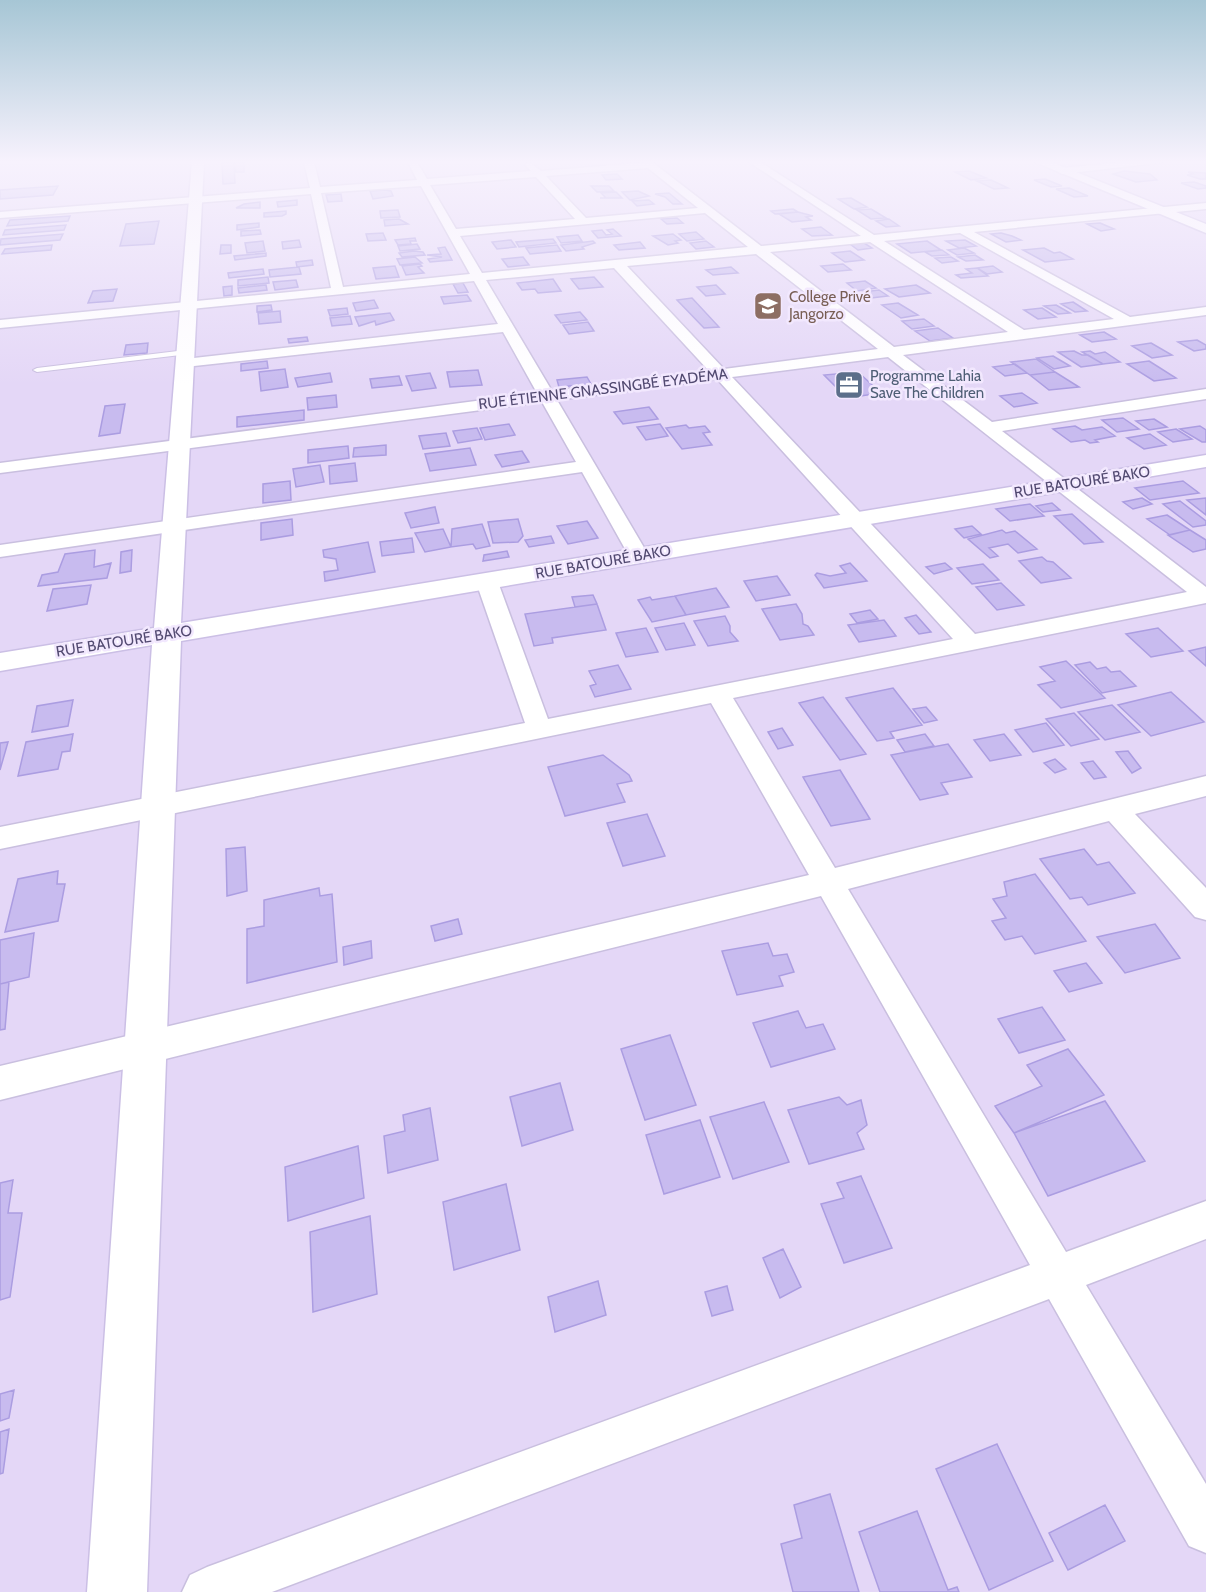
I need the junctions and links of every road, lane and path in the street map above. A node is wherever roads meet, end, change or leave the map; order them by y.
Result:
1 (193, 236) edge
2 (325, 236) edge
3 (454, 236) edge
4 (741, 236) edge
5 (866, 236) edge
6 (886, 236) edge
7 (973, 236) edge
8 (869, 238) junction
9 (758, 249) junction
10 (616, 263) junction
11 (477, 277) junction
12 (338, 291) junction
13 (189, 305) junction
14 (1206, 311) edge
15 (1128, 321) junction
16 (0, 324) edge
17 (506, 327) junction
18 (1022, 335) junction
19 (888, 352) junction
20 (185, 358) junction
21 (37, 370) dead end
22 (720, 374) junction
23 (1206, 394) edge
24 (546, 396) junction
25 (987, 428) junction
26 (179, 446) junction
27 (1206, 461) edge
28 (587, 466) junction
29 (0, 468) edge
30 (1061, 485) junction
31 (855, 520) junction
32 (174, 526) junction
33 (0, 551) edge
34 (639, 556) junction
35 (487, 582) junction
36 (1205, 596) edge
37 (167, 634) junction
38 (970, 643) junction
39 (0, 662) edge
40 (718, 695) junction
41 (539, 728) junction
42 (1206, 786) edge
43 (158, 806) junction
44 (1114, 809) junction
45 (0, 838) edge
46 (828, 881) junction
47 (1206, 908) edge
48 (145, 1049) junction
49 (0, 1083) edge
50 (1206, 1220) edge
51 (1057, 1274) junction
52 (1206, 1529) edge
53 (117, 1592) edge
54 (207, 1592) edge

1 - 13 street
2 - 12 street
3 - 11 street
4 - 9 street
5 - 8 street
6 - 8 street
7 - 15 street
8 - 9 street
8 - 18 street
9 - 10 street
9 - 19 street
10 - 11 street
10 - 22 street
11 - 12 street
11 - 17 street
12 - 13 street
13 - 16 street
13 - 20 street
14 - 15 street, RUE ÉTIENNE GNASSINGBÉ EYADÉMA
15 - 18 street, RUE ÉTIENNE GNASSINGBÉ EYADÉMA
17 - 20 street
17 - 24 street
18 - 19 street, RUE ÉTIENNE GNASSINGBÉ EYADÉMA
19 - 22 street, RUE ÉTIENNE GNASSINGBÉ EYADÉMA
19 - 25 street
20 - 21 lane
20 - 26 street
22 - 24 street, RUE ÉTIENNE GNASSINGBÉ EYADÉMA
22 - 31 street
23 - 25 street
24 - 26 street, RUE ÉTIENNE GNASSINGBÉ EYADÉMA
24 - 28 street
25 - 30 street
26 - 29 street, RUE ÉTIENNE GNASSINGBÉ EYADÉMA
26 - 32 street
27 - 30 street, RUE BATOURÉ BAKO
28 - 32 street
28 - 34 street
30 - 31 street, RUE BATOURÉ BAKO
30 - 36 street
31 - 34 street, RUE BATOURÉ BAKO
31 - 38 street
32 - 33 street
32 - 37 street
34 - 35 street, RUE BATOURÉ BAKO
35 - 37 street, RUE BATOURÉ BAKO
35 - 41 street
36 - 38 street
37 - 39 street, RUE BATOURÉ BAKO
37 - 43 street
38 - 40 street
40 - 41 street
40 - 46 street
41 - 43 street
42 - 44 street
43 - 45 street
43 - 48 street
44 - 46 street
44 - 47 street
46 - 48 street
46 - 51 street
48 - 49 street
48 - 53 street
50 - 51 street
51 - 52 street
51 - 54 street

